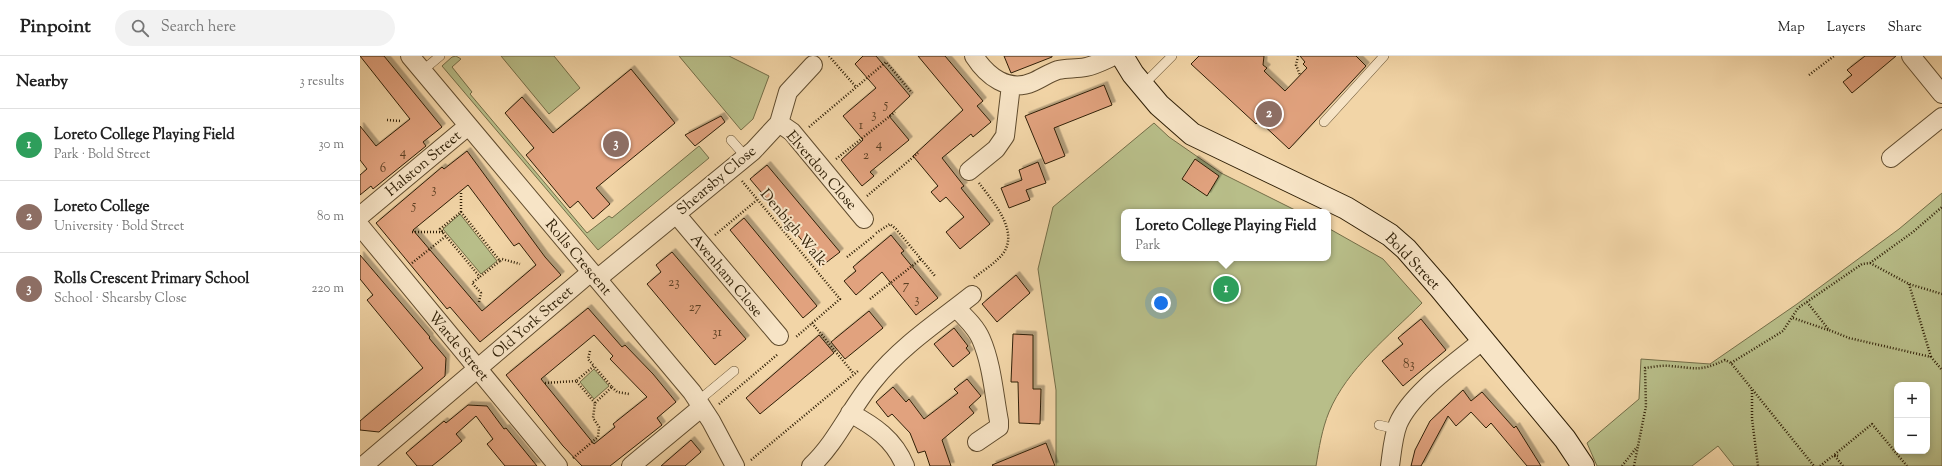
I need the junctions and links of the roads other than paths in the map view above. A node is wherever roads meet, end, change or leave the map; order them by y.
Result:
1 (410, 56) edge
2 (440, 56) edge
3 (974, 56) edge
4 (1114, 56) edge
5 (1122, 56) edge
6 (1172, 56) edge
7 (1384, 56) edge
8 (1911, 56) edge
9 (813, 65) dead end
10 (422, 70) junction
11 (1011, 85) junction
12 (1142, 86) junction
13 (1942, 94) edge
14 (1942, 117) edge
15 (1324, 122) dead end
16 (779, 123) junction
17 (468, 126) junction
18 (731, 140) dead end
19 (1891, 158) dead end
20 (739, 162) junction
21 (969, 171) road end
22 (859, 213) road end
23 (676, 214) junction
24 (360, 216) edge
25 (360, 226) edge
26 (594, 275) junction
27 (972, 294) road end
28 (956, 308) junction
29 (1483, 340) junction
30 (784, 342) road end
31 (478, 369) junction
32 (734, 371) dead end
33 (702, 407) junction
34 (850, 413) junction
35 (1379, 425) dead end
36 (1396, 429) junction
37 (977, 442) dead end
38 (370, 461) edge
39 (743, 463) edge
40 (564, 464) edge
41 (631, 466) edge
42 (811, 466) edge
43 (905, 466) edge
44 (1390, 466) edge
45 (1583, 466) edge

1 - 10 street, Rolls Crescent
2 - 10 lane
3 - 11 street
4 - 11 street
5 - 12 street, Bold Street
6 - 12 lane
7 - 15 lane
8 - 13 street
9 - 16 street, Shearsby Close
10 - 17 street, Rolls Crescent
11 - 21 street
12 - 29 street, Bold Street
14 - 19 street
16 - 20 street, Shearsby Close
16 - 22 street, Elverdon Close
17 - 24 street, Halston Street
17 - 26 street, Rolls Crescent
18 - 20 lane
20 - 23 street, Shearsby Close
23 - 26 street, Shearsby Close
23 - 30 street, Avenham Close
25 - 31 street, Warde Street
26 - 31 street, Old York Street
26 - 33 street, Rolls Crescent
27 - 28 street
28 - 34 street
28 - 37 street
29 - 36 street
29 - 45 street, Bold Street
31 - 38 street, Old York Street
31 - 40 street, Warde Street
32 - 33 lane
33 - 39 street, Rolls Crescent
33 - 41 street
34 - 42 street
34 - 43 street
35 - 36 lane
36 - 44 street

